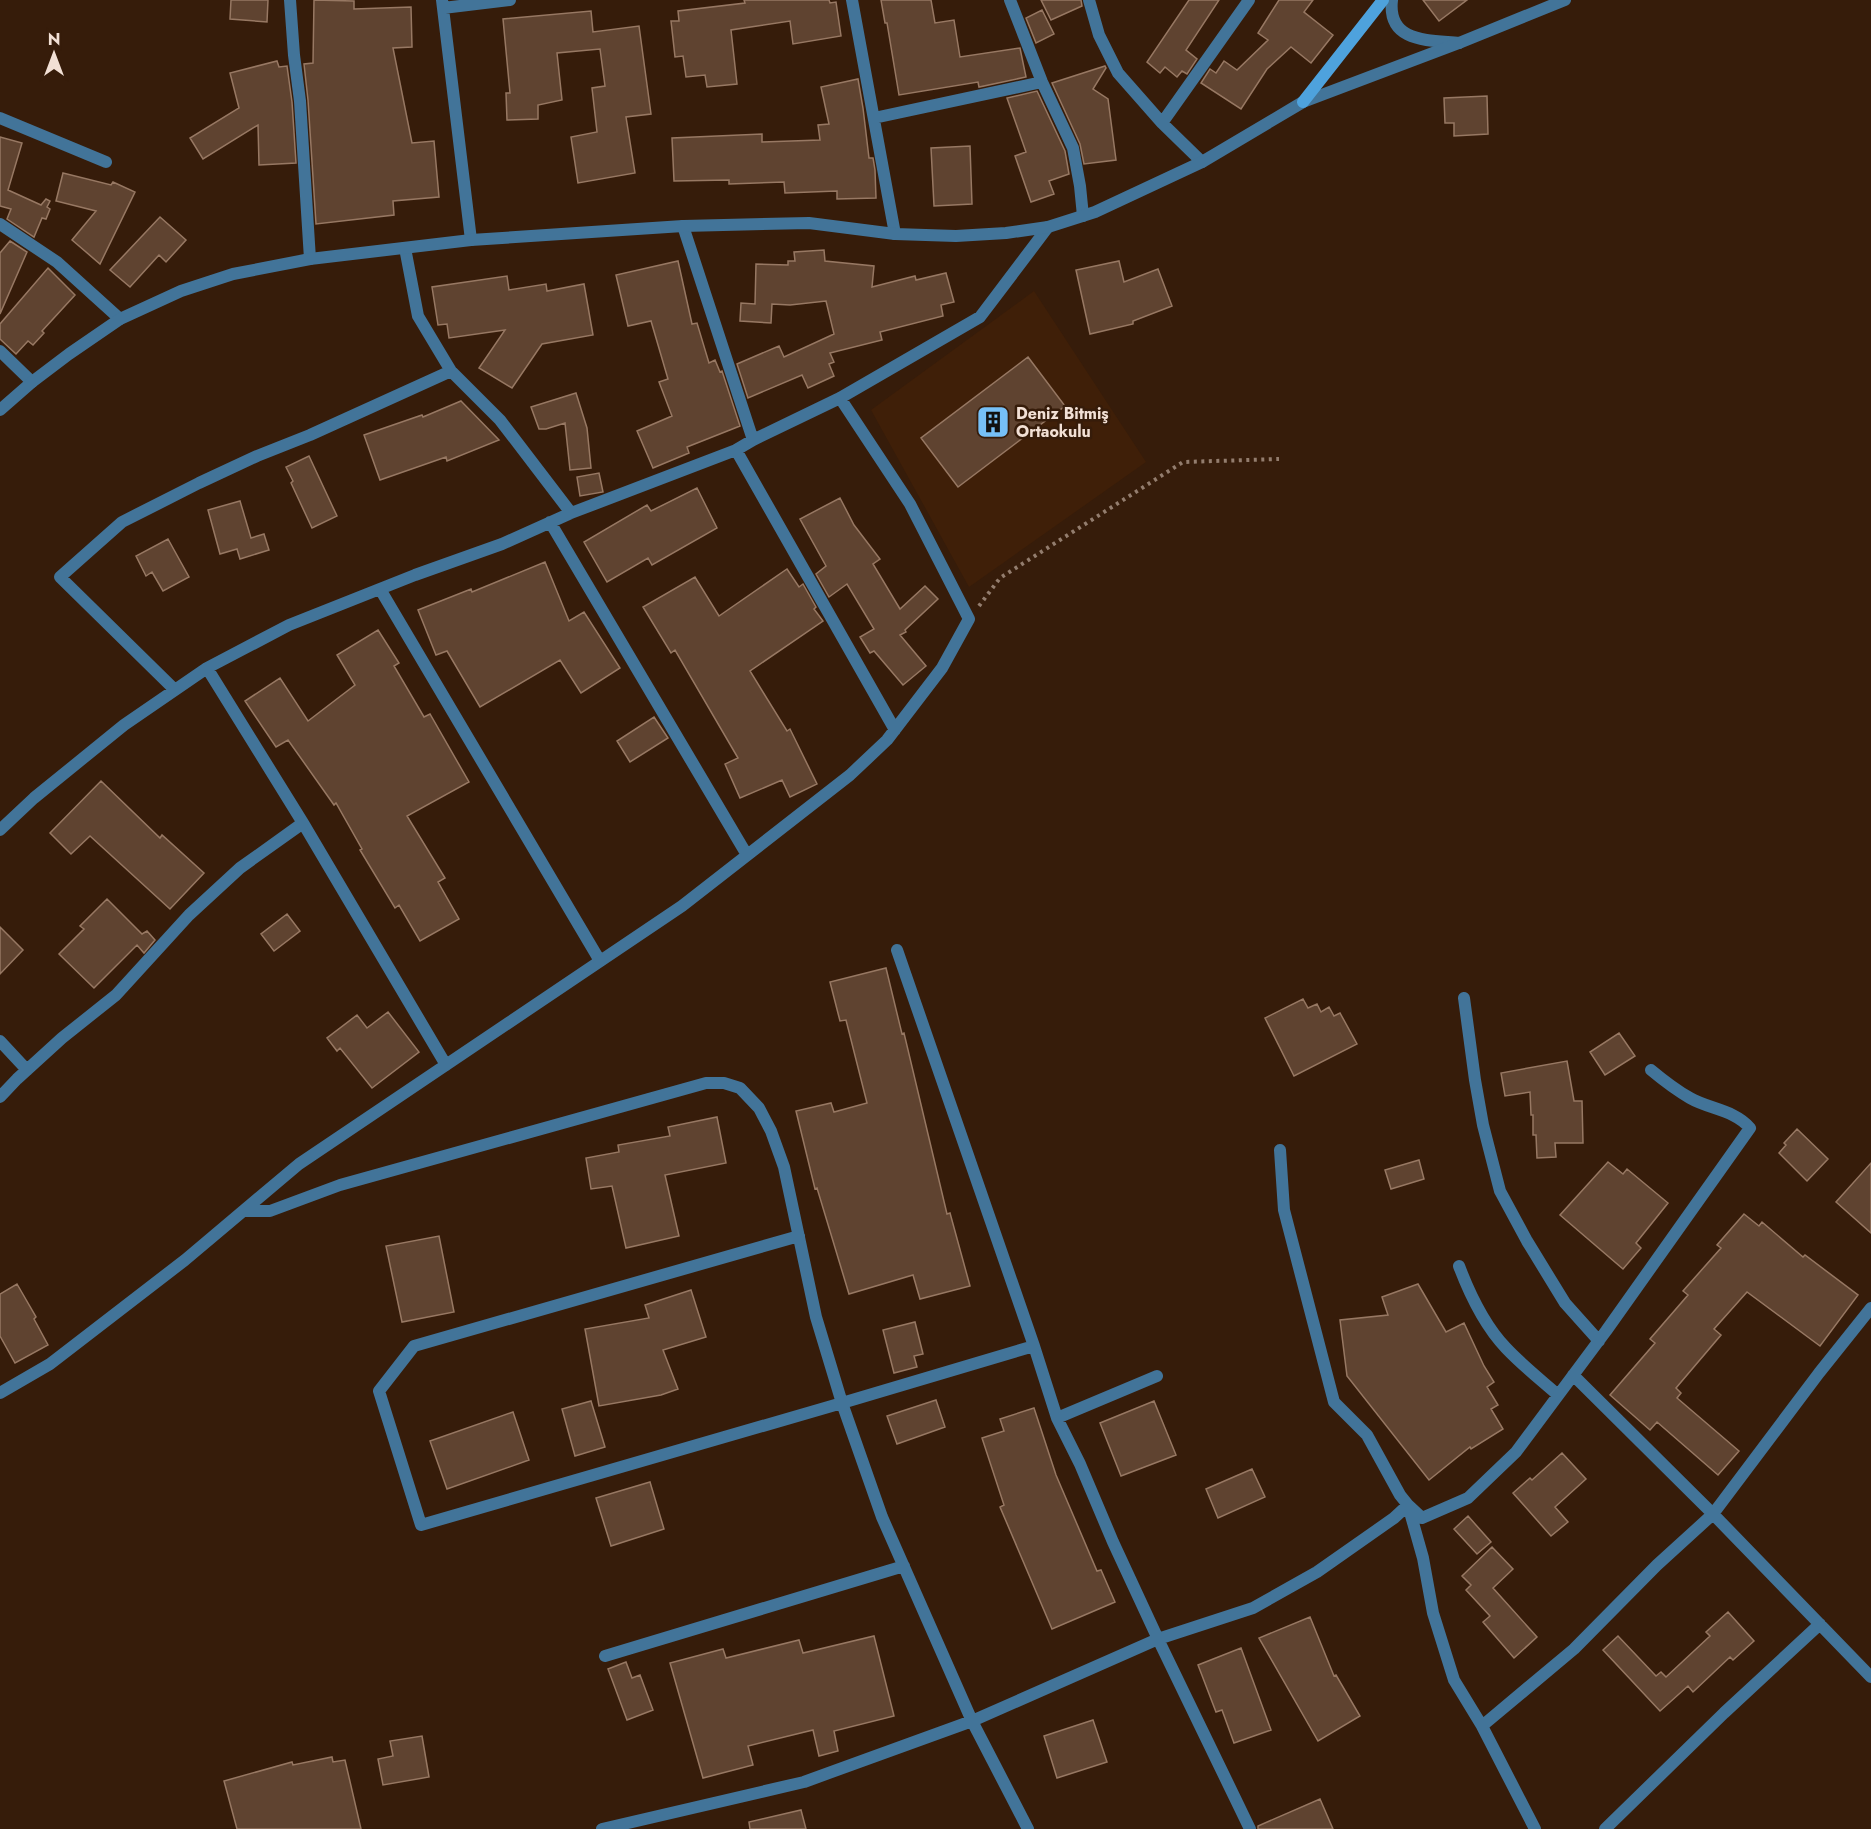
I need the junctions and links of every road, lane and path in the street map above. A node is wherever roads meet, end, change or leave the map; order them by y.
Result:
1 (290, 0) edge
2 (510, 0) edge
3 (852, 0) edge
4 (1010, 0) edge
5 (1089, 0) edge
6 (1249, 0) edge
7 (1383, 0) edge
8 (1392, 0) edge
9 (1564, 0) edge
10 (443, 4) edge
11 (1546, 4) edge
12 (1459, 43) junction
13 (1042, 82) junction
14 (1303, 102) junction
15 (0, 118) edge
16 (874, 118) junction
17 (1162, 123) junction
18 (106, 162) dead end
19 (1202, 162) junction
20 (1083, 216) junction
21 (0, 224) edge
22 (683, 226) junction
23 (1048, 227) junction
24 (895, 234) junction
25 (471, 240) junction
26 (405, 248) junction
27 (310, 259) junction
28 (120, 319) junction
29 (0, 351) edge
30 (451, 371) junction
31 (32, 382) junction
32 (840, 398) junction
33 (0, 410) edge
34 (753, 440) junction
35 (736, 450) junction
36 (1279, 459) dead end
37 (571, 513) junction
38 (550, 522) junction
39 (380, 589) junction
40 (969, 619) junction
41 (207, 668) junction
42 (175, 690) junction
43 (895, 730) junction
44 (303, 823) junction
45 (0, 830) edge
46 (747, 855) junction
47 (897, 950) dead end
48 (600, 961) junction
49 (1464, 998) dead end
50 (0, 1041) edge
51 (446, 1065) junction
52 (27, 1070) junction
53 (1651, 1070) dead end
54 (0, 1097) edge
55 (1280, 1150) dead end
56 (243, 1211) junction
57 (799, 1236) junction
58 (1459, 1266) dead end
59 (1871, 1308) edge
60 (1599, 1341) junction
61 (1034, 1346) junction
62 (1573, 1375) junction
63 (1157, 1376) dead end
64 (0, 1393) edge
65 (1558, 1395) junction
66 (842, 1403) junction
67 (1057, 1418) junction
68 (1408, 1505) junction
69 (1713, 1514) junction
70 (904, 1566) junction
71 (1820, 1624) junction
72 (1158, 1639) junction
73 (604, 1656) dead end
74 (1871, 1677) edge
75 (972, 1721) junction
76 (1482, 1726) junction
77 (602, 1829) edge
78 (1028, 1829) edge
79 (1250, 1829) edge
80 (1535, 1829) edge
81 (1605, 1829) edge

1 - 27 street
2 - 10 street
3 - 16 street
4 - 13 street
5 - 17 street
6 - 17 street
7 - 14 main road
8 - 12 street
9 - 11 street
10 - 25 street
11 - 12 street
12 - 14 street
13 - 16 street
13 - 20 street
14 - 19 street
15 - 18 street
16 - 24 street
17 - 19 street
19 - 20 street
20 - 23 street
21 - 28 street
22 - 24 street
22 - 25 street
22 - 34 street
23 - 24 street
23 - 32 street
25 - 26 street
26 - 27 street
26 - 30 street
27 - 28 street
28 - 31 street
29 - 31 street
30 - 37 street
30 - 42 street
31 - 33 street
32 - 34 street
32 - 40 street
34 - 35 street
35 - 37 street
35 - 43 street
36 - 40 path
37 - 38 street
38 - 39 street
38 - 46 street
39 - 41 street
39 - 48 street
40 - 43 street
41 - 42 street
41 - 44 street
42 - 45 street
43 - 46 street
44 - 51 street
44 - 52 street
46 - 48 street
47 - 61 street
48 - 51 street
49 - 60 street
50 - 52 street
51 - 56 street
52 - 54 street
53 - 60 street
55 - 68 street
56 - 57 street
56 - 64 street
57 - 66 street
57 - 66 street
58 - 65 street
59 - 69 street
60 - 62 street
61 - 66 street
61 - 67 street
62 - 65 street
62 - 69 street
63 - 67 street
65 - 68 street
66 - 70 street
67 - 72 street
68 - 72 street
68 - 76 street
69 - 71 street
69 - 76 street
70 - 73 street
70 - 75 street
71 - 74 street
71 - 81 street
72 - 75 street
72 - 79 street
75 - 77 street
75 - 78 street
76 - 80 street

